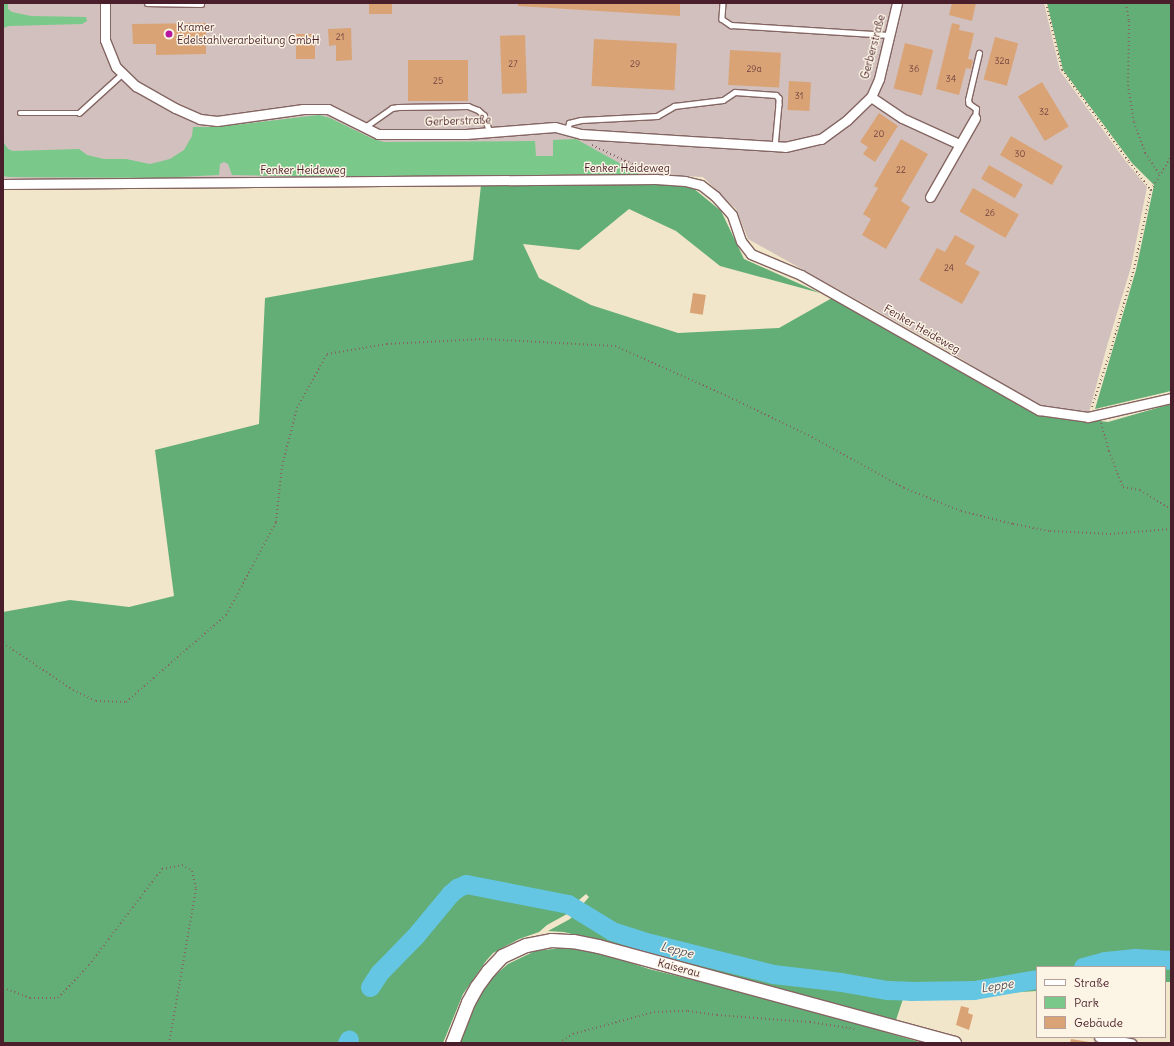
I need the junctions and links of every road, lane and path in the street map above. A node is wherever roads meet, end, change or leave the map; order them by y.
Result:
1 (105, 3) edge
2 (147, 3) edge
3 (723, 3) edge
4 (897, 3) edge
5 (1046, 3) edge
6 (1126, 3) edge
7 (201, 4) dead end
8 (889, 35) junction
9 (979, 53) dead end
10 (123, 73) junction
11 (871, 97) junction
12 (20, 113) dead end
13 (975, 118) joint
14 (365, 128) junction
15 (567, 130) junction
16 (490, 132) junction
17 (590, 143) dead end
18 (959, 144) junction
19 (775, 146) junction
20 (1171, 157) edge
21 (1160, 175) junction
22 (656, 179) junction
23 (3, 184) edge
24 (1151, 190) junction
25 (930, 197) dead end
26 (1171, 398) edge
27 (1092, 416) junction
28 (1171, 509) edge
29 (1171, 529) edge
30 (3, 643) edge
31 (3, 988) edge
32 (860, 1030) dead end
33 (1104, 1038) edge
34 (169, 1043) edge
35 (452, 1043) edge
36 (560, 1043) edge
37 (954, 1043) edge
38 (1131, 1043) edge

1 - 10 street, Gerberstraße
2 - 7 lane
3 - 8 lane
4 - 8 street, Gerberstraße
5 - 24 path
6 - 21 path
8 - 11 street, Gerberstraße
9 - 13 lane
10 - 12 lane
10 - 14 street, Gerberstraße
11 - 18 street
11 - 19 street, Gerberstraße
13 - 18 street
14 - 16 street, Gerberstraße
14 - 16 lane
15 - 16 street, Gerberstraße
15 - 19 street, Gerberstraße
15 - 19 lane
17 - 22 path
18 - 25 street
20 - 21 path
21 - 24 path
22 - 23 street, Fenker Heideweg
22 - 27 street, Fenker Heideweg
24 - 27 path
26 - 27 street, Fenker Heideweg
27 - 28 path
29 - 30 path
31 - 34 path
32 - 36 path
33 - 38 street
35 - 37 main road, Kaiserau

